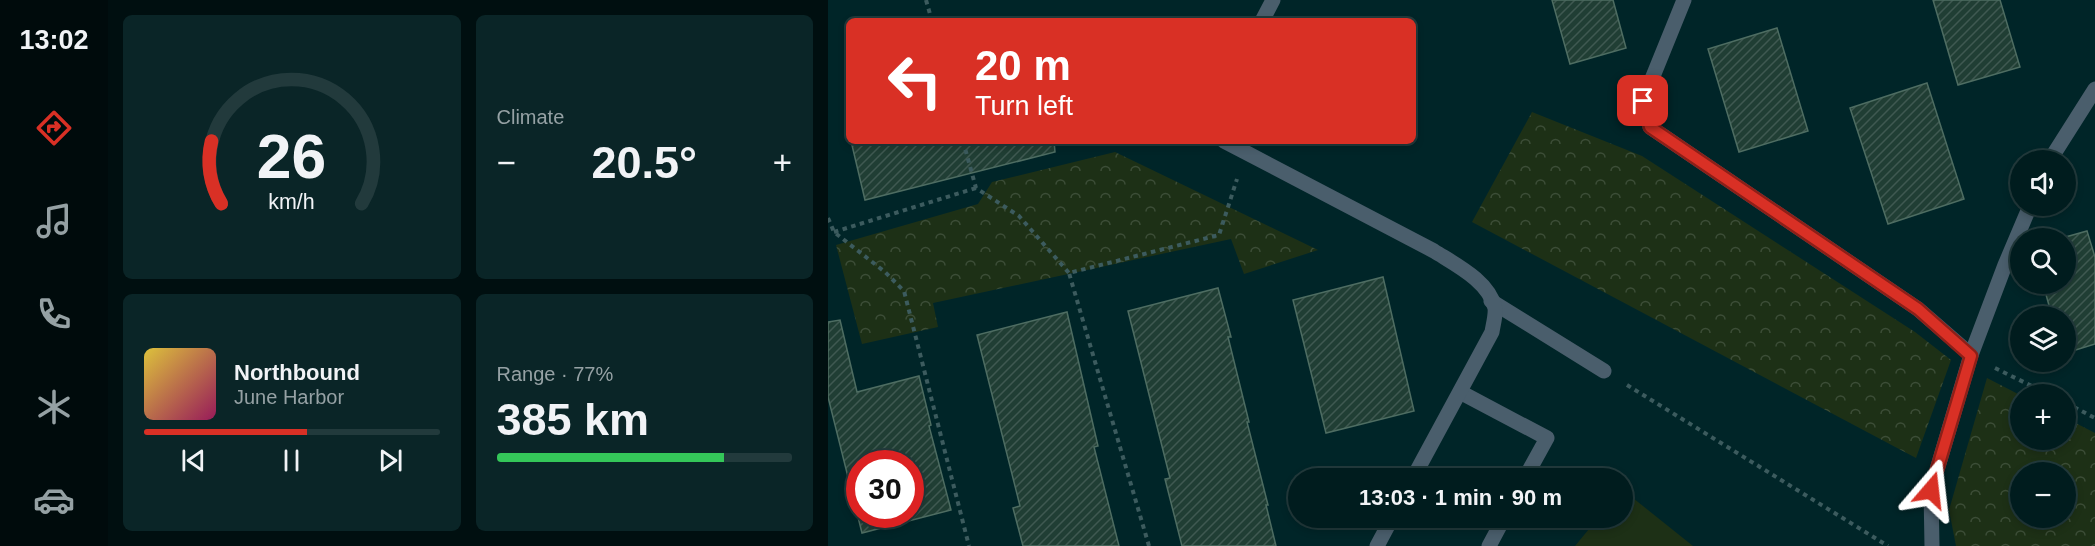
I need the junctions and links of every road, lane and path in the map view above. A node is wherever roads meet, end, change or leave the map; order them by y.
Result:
1 (926, 0) edge
2 (1273, 0) edge
3 (1684, 0) edge
4 (931, 18) edge
5 (1264, 18) edge
6 (2095, 89) edge
7 (964, 144) edge
8 (1230, 144) edge
9 (2056, 150) edge
10 (1246, 153) junction
11 (976, 188) junction
12 (2026, 216) edge
13 (828, 218) edge
14 (834, 232) junction
15 (1069, 273) junction
16 (1491, 301) junction
17 (1971, 356) junction
18 (1604, 370) joint
19 (2028, 384) edge
20 (1460, 392) junction
21 (2076, 408) edge
22 (2095, 418) edge
23 (1418, 468) edge
24 (1530, 468) edge
25 (1387, 528) edge
26 (1499, 528) edge
27 (969, 546) edge
28 (1149, 546) edge
29 (1377, 546) edge
30 (1489, 546) edge
31 (1888, 546) edge
32 (1932, 546) edge

1 - 4 path
2 - 5 street
3 - 17 street
6 - 9 street
7 - 11 path
8 - 10 street
10 - 15 path
10 - 16 street
11 - 14 path
11 - 15 path
12 - 17 street
13 - 14 path
14 - 27 path
15 - 28 path
16 - 18 street
16 - 20 street
17 - 19 path
17 - 32 street
18 - 31 path
20 - 23 street
20 - 24 street
21 - 22 path
25 - 29 street
26 - 30 street

